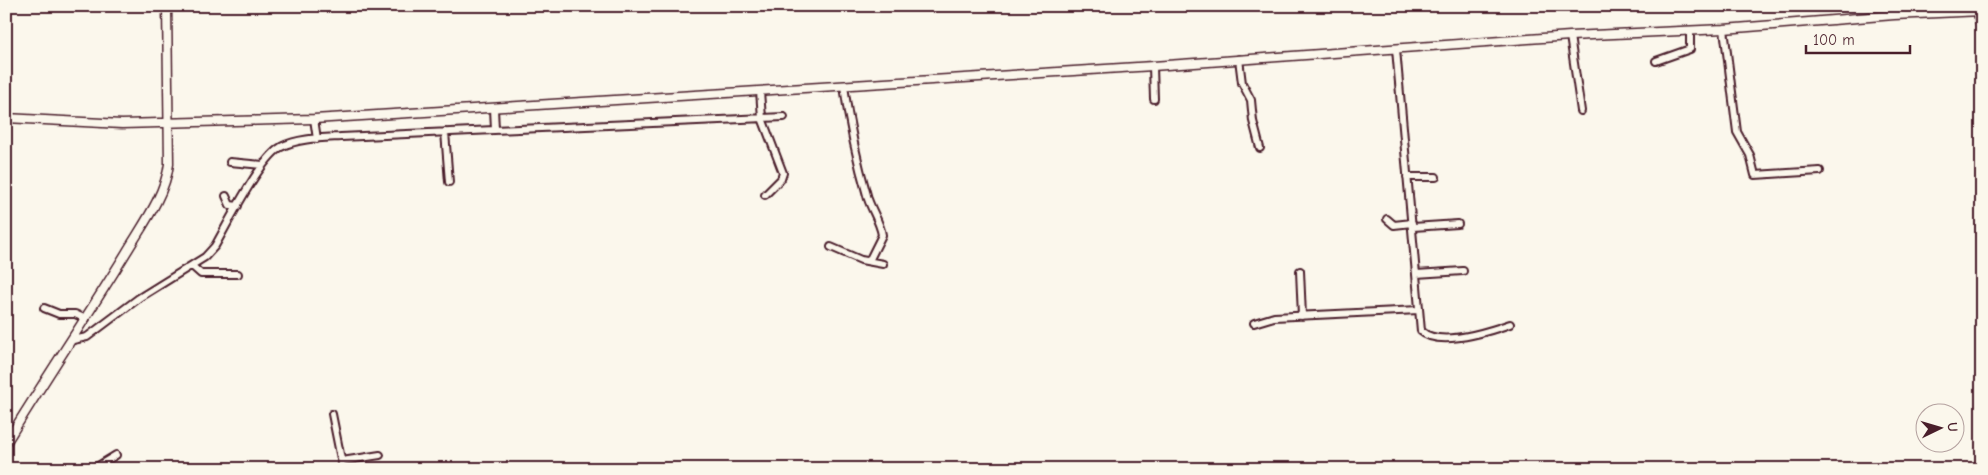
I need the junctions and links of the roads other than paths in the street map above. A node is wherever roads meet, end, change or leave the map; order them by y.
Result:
1 (166, 7) edge
2 (1979, 13) edge
3 (1725, 31) junction
4 (1981, 33) edge
5 (1690, 34) junction
6 (1570, 36) junction
7 (1396, 53) junction
8 (1656, 61) dead end
9 (1240, 62) junction
10 (1153, 66) junction
11 (844, 86) junction
12 (760, 94) junction
13 (1154, 99) dead end
14 (494, 111) junction
15 (1580, 111) dead end
16 (762, 117) junction
17 (784, 117) dead end
18 (6, 118) edge
19 (314, 118) junction
20 (169, 123) junction
21 (495, 128) junction
22 (445, 132) junction
23 (317, 139) junction
24 (1260, 148) dead end
25 (230, 162) dead end
26 (263, 165) junction
27 (1820, 171) dead end
28 (1408, 177) junction
29 (1436, 177) dead end
30 (449, 182) dead end
31 (764, 195) dead end
32 (226, 196) dead end
33 (238, 206) junction
34 (1387, 219) dead end
35 (1458, 224) dead end
36 (1413, 225) junction
37 (831, 247) dead end
38 (869, 260) junction
39 (883, 264) dead end
40 (192, 266) junction
41 (1300, 271) dead end
42 (1463, 271) dead end
43 (238, 274) dead end
44 (1416, 274) junction
45 (44, 308) dead end
46 (1419, 310) junction
47 (1302, 316) junction
48 (86, 319) junction
49 (1254, 323) dead end
50 (1510, 324) dead end
51 (73, 340) junction
52 (332, 414) dead end
53 (6, 443) edge
54 (116, 455) dead end
55 (380, 455) dead end
56 (343, 465) edge
57 (93, 469) edge

1 - 20 street
2 - 3 street
2 - 4 street
3 - 5 street
3 - 27 street
5 - 6 street
5 - 8 street
6 - 7 street
6 - 15 street
7 - 9 street
7 - 28 street
9 - 10 street
9 - 24 street
10 - 11 street
10 - 13 street
11 - 12 street
11 - 38 street
12 - 14 street
12 - 16 street
14 - 19 street
14 - 21 street
16 - 17 street
16 - 21 street
16 - 31 street
18 - 20 street
19 - 20 street
19 - 23 street
20 - 48 street
21 - 22 street
22 - 23 street
22 - 30 street
23 - 26 street
25 - 26 street
26 - 33 street
28 - 29 street
28 - 36 street
32 - 33 street
33 - 40 street
34 - 36 street
35 - 36 street
36 - 44 street
37 - 38 street
38 - 39 street
40 - 43 street
40 - 51 street
41 - 47 street
42 - 44 street
44 - 46 street
45 - 48 street
46 - 47 street
46 - 50 street
47 - 49 street
48 - 51 street
51 - 53 street
52 - 56 street
54 - 57 street
55 - 56 street

